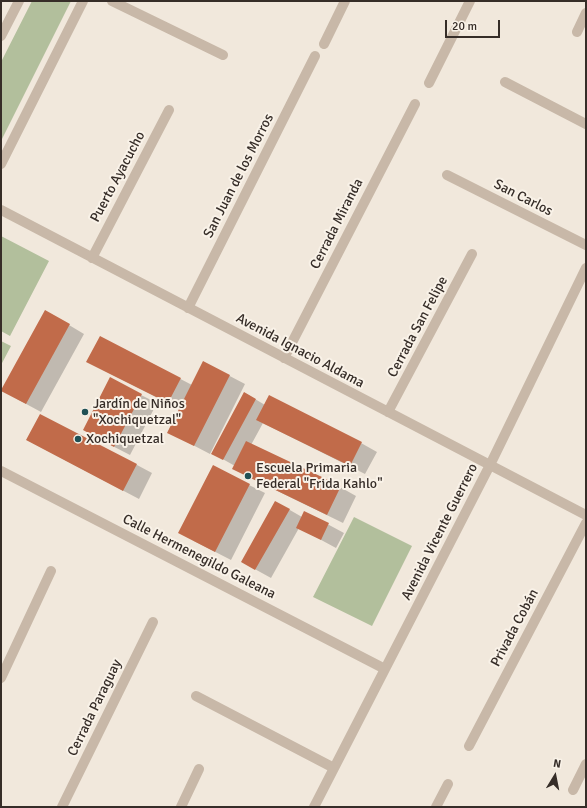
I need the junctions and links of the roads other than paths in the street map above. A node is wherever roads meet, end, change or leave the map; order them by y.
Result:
1 (19, 1) edge
2 (83, 1) edge
3 (112, 1) edge
4 (345, 1) edge
5 (470, 1) edge
6 (586, 12) edge
7 (577, 32) dead end
8 (1, 36) edge
9 (324, 44) dead end
10 (224, 55) dead end
11 (315, 56) dead end
12 (505, 82) dead end
13 (429, 83) dead end
14 (415, 104) dead end
15 (169, 110) dead end
16 (586, 124) edge
17 (1, 164) edge
18 (447, 175) dead end
19 (1, 210) edge
20 (586, 245) edge
21 (472, 254) dead end
22 (92, 258) junction
23 (586, 268) edge
24 (188, 308) junction
25 (284, 358) junction
26 (388, 412) junction
27 (490, 465) junction
28 (1, 471) edge
29 (586, 515) edge
30 (586, 523) edge
31 (51, 571) dead end
32 (153, 622) dead end
33 (385, 669) junction
34 (1, 678) edge
35 (196, 696) dead end
36 (469, 746) dead end
37 (586, 764) edge
38 (334, 768) junction
39 (199, 769) dead end
40 (448, 784) dead end
41 (573, 790) dead end
42 (62, 807) edge
43 (181, 807) edge
44 (314, 807) edge
45 (436, 807) edge

1 - 8 street
2 - 17 street
3 - 10 street
4 - 9 street
5 - 13 street
6 - 7 street
11 - 24 street, San Juan de los Morros
12 - 16 street
14 - 25 street, Cerrada Miranda
15 - 22 street, Puerto Ayacucho
18 - 20 street, San Carlos
19 - 22 street, Avenida Ignacio Aldama
21 - 26 street, Cerrada San Felipe
22 - 24 street, Avenida Ignacio Aldama
23 - 27 street, Avenida Vicente Guerrero
24 - 25 street, Avenida Ignacio Aldama
25 - 26 street, Avenida Ignacio Aldama
26 - 27 street, Avenida Ignacio Aldama
27 - 29 street, Avenida Ignacio Aldama
27 - 33 street, Avenida Vicente Guerrero
28 - 33 street, Calle Hermenegildo Galeana
30 - 36 street, Privada Cobán
31 - 34 street
32 - 42 street, Cerrada Paraguay
33 - 38 street, Avenida Vicente Guerrero
35 - 38 street
37 - 41 street
38 - 44 street, Avenida Vicente Guerrero
39 - 43 street
40 - 45 street

